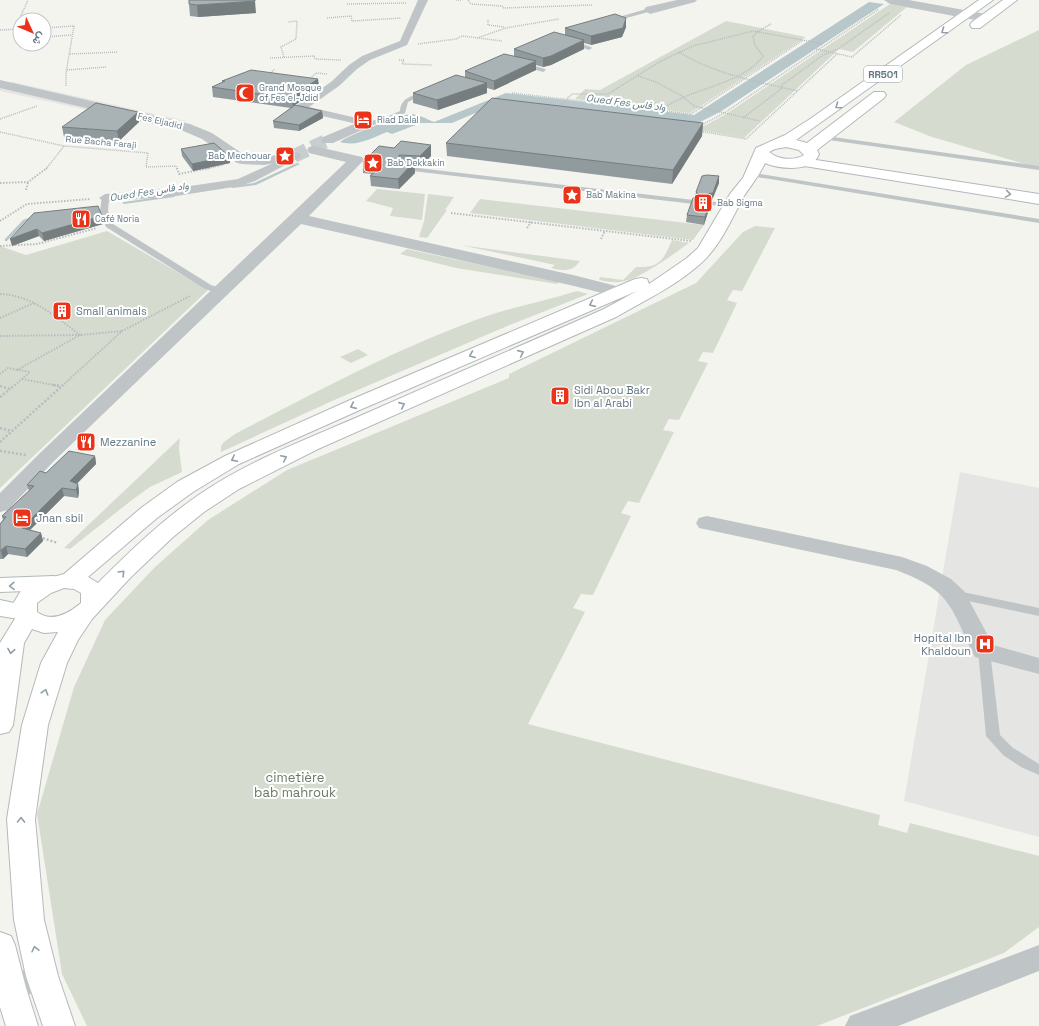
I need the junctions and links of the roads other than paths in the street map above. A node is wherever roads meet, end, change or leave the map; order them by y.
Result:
1 (691, 0) edge
2 (987, 0) edge
3 (1011, 0) edge
4 (423, 1) edge
5 (888, 6) edge
6 (650, 10) joint
7 (967, 15) junction
8 (986, 18) junction
9 (604, 22) edge
10 (968, 31) dead end
11 (567, 42) edge
12 (589, 48) edge
13 (516, 62) edge
14 (543, 70) edge
15 (0, 84) edge
16 (434, 89) edge
17 (888, 89) dead end
18 (366, 123) junction
19 (822, 137) junction
20 (328, 140) tunnel mouth
21 (777, 144) junction
22 (314, 150) tunnel mouth
23 (762, 154) junction
24 (807, 154) junction
25 (292, 157) joint
26 (357, 160) junction
27 (373, 163) edge
28 (786, 163) junction
29 (404, 168) edge
30 (1039, 168) edge
31 (753, 177) junction
32 (1039, 188) edge
33 (1039, 198) edge
34 (694, 202) edge
35 (711, 203) edge
36 (104, 204) joint
37 (732, 206) junction
38 (298, 218) junction
39 (1039, 221) edge
40 (692, 262) junction
41 (214, 289) junction
42 (618, 292) junction
43 (0, 505) edge
44 (707, 523) dead end
45 (62, 582) junction
46 (0, 585) edge
47 (952, 594) junction
48 (0, 608) edge
49 (88, 608) junction
50 (1039, 612) edge
51 (26, 614) junction
52 (984, 651) junction
53 (1039, 666) edge
54 (0, 725) edge
55 (1039, 770) edge
56 (0, 945) edge
57 (1039, 958) edge
58 (42, 976) junction
59 (5, 991) edge
60 (22, 1026) edge
61 (59, 1026) edge
62 (862, 1026) edge

1 - 6 street
2 - 7 main road, RR501
3 - 8 main road
4 - 18 street
5 - 7 street
6 - 9 lane
7 - 8 street
7 -> 21 main road, RR501
8 - 10 main road
11 - 12 lane
13 - 14 lane
15 - 25 street, Fes Eljadid
16 - 18 lane
17 - 19 main road, RR501
18 - 20 street
19 - 24 main road, RR501
19 - 30 lane
21 - 23 main road, RR501
21 - 24 main road
22 - 26 street
23 - 28 main road
23 - 31 main road
24 - 28 main road
24 - 32 main road
24 -> 33 main road
25 - 36 street
26 - 27 street
26 - 38 street
28 - 31 main road
29 - 34 lane
31 - 37 main road
31 - 39 lane
35 - 37 lane
36 - 41 lane
37 - 40 main road
38 - 41 street
38 - 42 street
40 - 42 main road
49 -> 40 main road
41 - 43 street
42 -> 45 main road
44 - 47 street
45 -> 46 main road
45 - 49 main road
45 - 51 main road
47 - 50 lane
47 - 52 street
48 - 51 main road
49 - 51 main road
58 -> 49 main road
51 -> 54 main road
52 - 53 street
52 - 55 lane
56 - 59 main road
57 - 62 street
58 - 59 street
58 - 61 main road
59 - 60 main road

